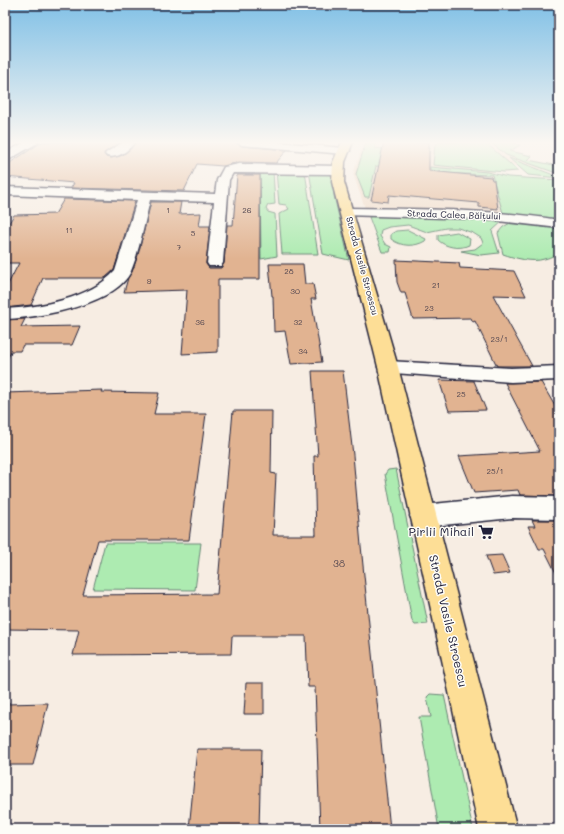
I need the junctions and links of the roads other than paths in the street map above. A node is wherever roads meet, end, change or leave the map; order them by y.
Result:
1 (224, 181) edge
2 (338, 181) edge
3 (5, 191) edge
4 (145, 196) junction
5 (221, 198) junction
6 (348, 212) junction
7 (559, 224) edge
8 (215, 263) dead end
9 (5, 314) edge
10 (388, 367) junction
11 (559, 374) edge
12 (559, 508) edge
13 (423, 516) junction
14 (498, 829) edge

1 - 5 street
2 - 6 main road, Strada Vasile Stroescu
3 - 4 street
4 - 5 street
4 - 9 street
5 - 8 street
6 - 7 street, Strada Calea Bălțului
6 - 10 main road, Strada Vasile Stroescu
10 - 11 street
10 - 13 main road, Strada Vasile Stroescu
12 - 13 street
13 - 14 main road, Strada Vasile Stroescu

